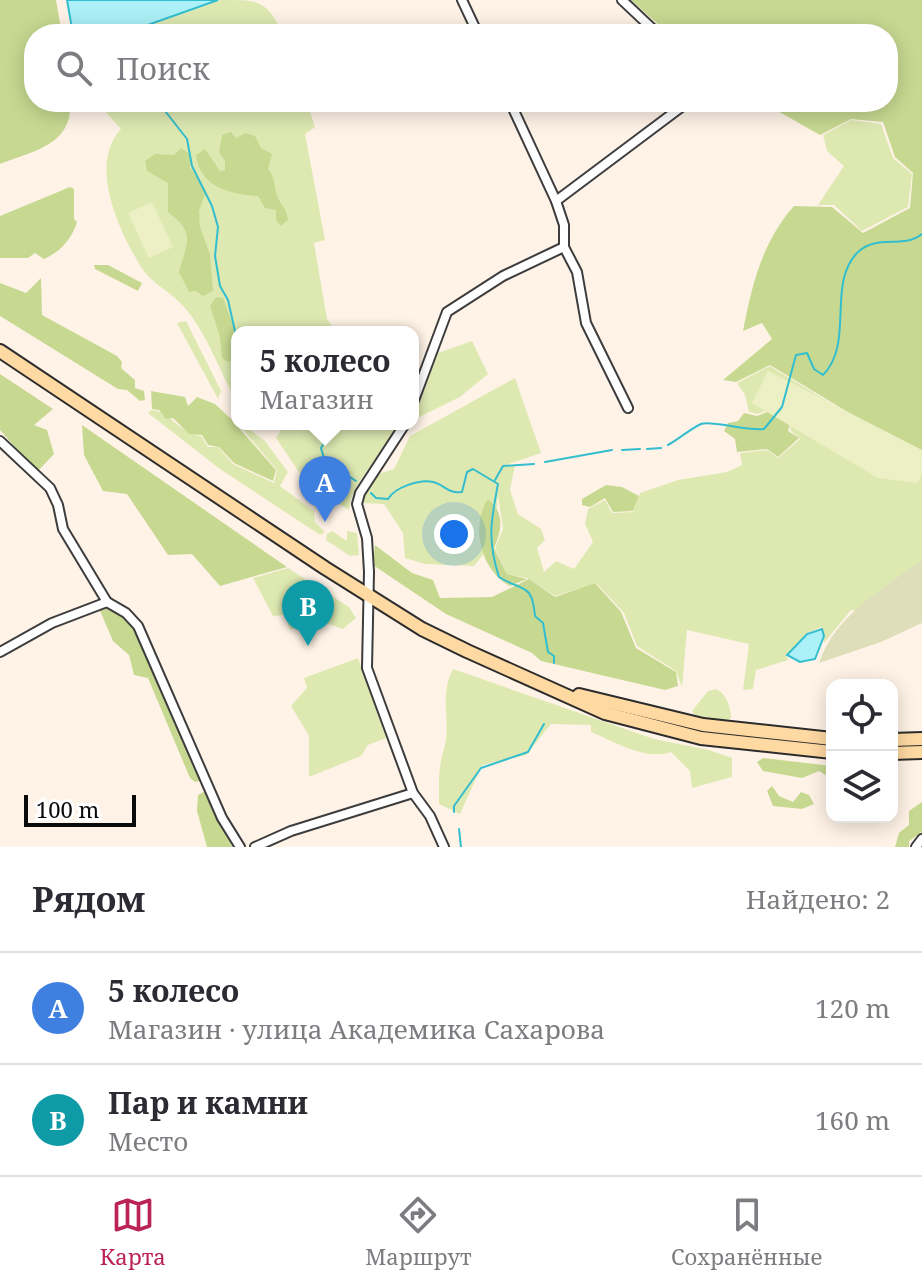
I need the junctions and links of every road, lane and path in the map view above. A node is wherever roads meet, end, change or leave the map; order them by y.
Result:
1 (462, 0) edge
2 (622, 0) edge
3 (473, 24) edge
4 (647, 24) edge
5 (515, 112) edge
6 (675, 112) edge
7 (556, 201) junction
8 (564, 247) junction
9 (0, 351) edge
10 (419, 387) edge
11 (628, 408) dead end
12 (401, 430) edge
13 (0, 441) edge
14 (367, 595) junction
15 (107, 602) junction
16 (0, 652) edge
17 (568, 694) junction
18 (826, 738) edge
19 (922, 739) edge
20 (898, 740) edge
21 (826, 751) edge
22 (922, 752) edge
23 (898, 753) edge
24 (413, 793) junction
25 (922, 839) edge
26 (240, 847) edge
27 (255, 847) edge
28 (444, 847) edge
29 (916, 847) edge

1 - 3 street
2 - 4 street
5 - 7 street
6 - 7 street
7 - 8 street
8 - 10 street
8 - 11 street
9 - 14 main road
12 - 14 street
13 - 15 street
14 - 17 main road
14 - 24 street
15 - 16 street
15 - 26 street
17 - 18 main road
17 - 21 main road
19 - 20 main road
22 - 23 main road
24 - 27 street
24 - 28 street
25 - 29 street

